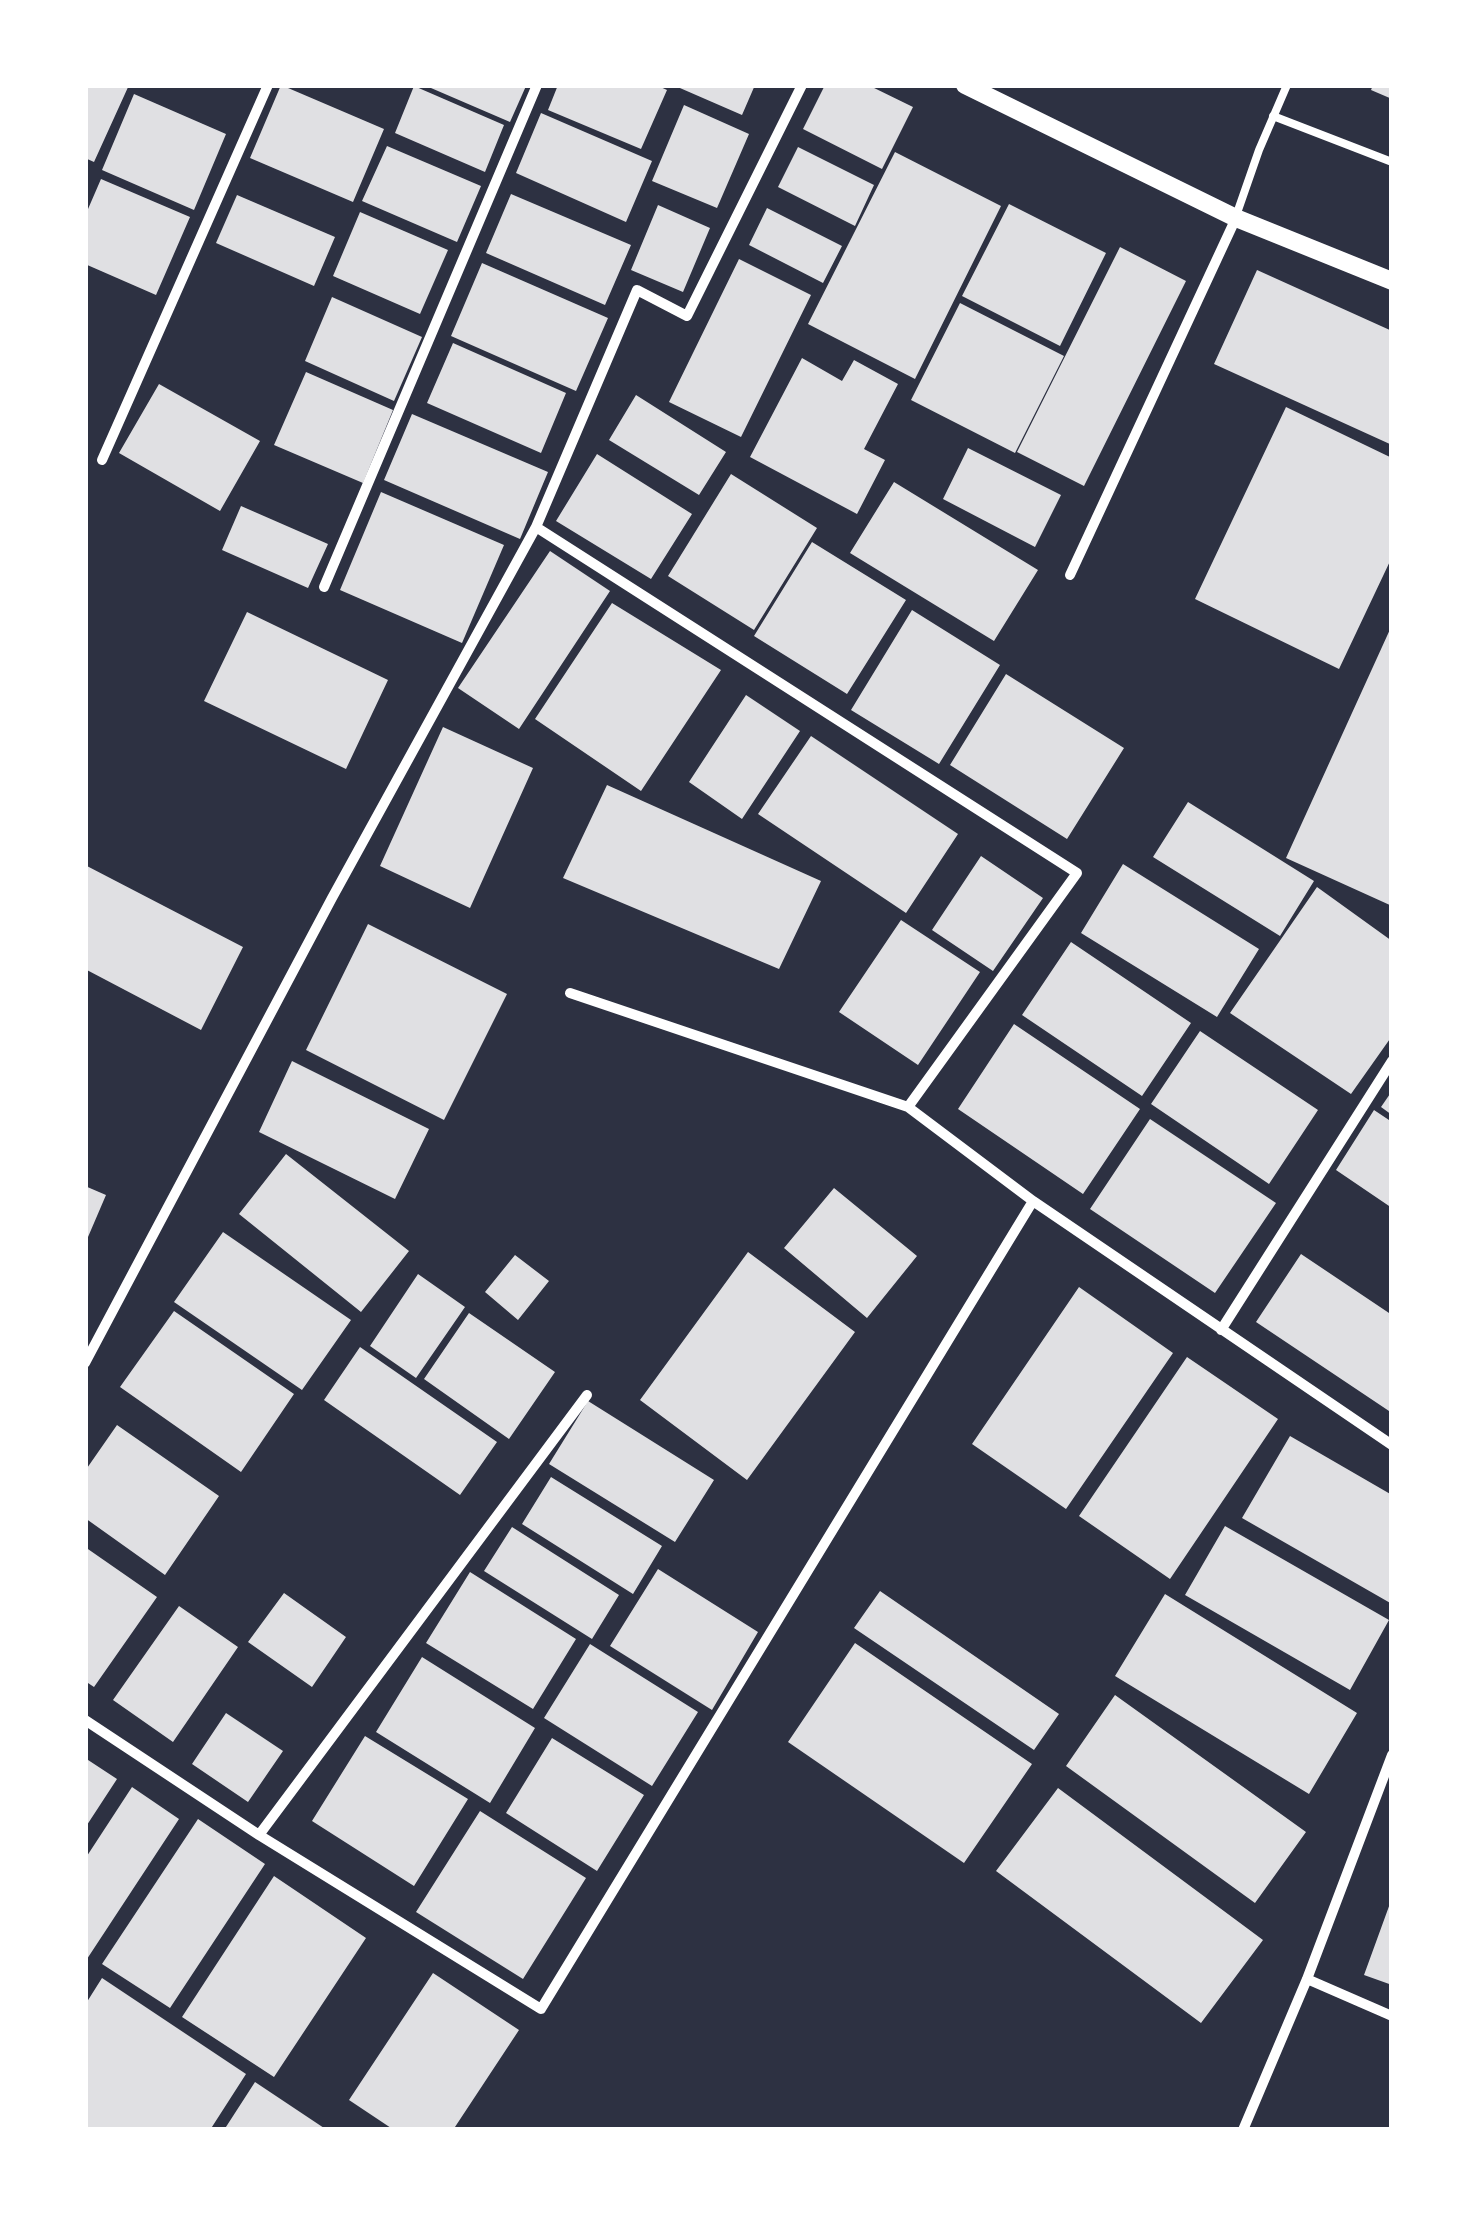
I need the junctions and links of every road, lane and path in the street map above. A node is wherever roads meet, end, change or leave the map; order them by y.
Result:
1 (268, 85) edge
2 (537, 85) edge
3 (802, 85) edge
4 (965, 85) edge
5 (1287, 85) edge
6 (1273, 116) junction
7 (1392, 162) edge
8 (1236, 218) junction
9 (1392, 281) edge
10 (102, 460) dead end
11 (536, 526) junction
12 (1070, 574) dead end
13 (324, 588) dead end
14 (570, 994) dead end
15 (1392, 1061) edge
16 (908, 1108) junction
17 (1032, 1202) junction
18 (1221, 1330) junction
19 (85, 1363) edge
20 (587, 1395) dead end
21 (1392, 1445) edge
22 (85, 1720) edge
23 (1392, 1755) edge
24 (259, 1835) junction
25 (1307, 1979) junction
26 (1392, 2016) edge
27 (1243, 2130) edge

1 - 10 street
2 - 13 street
3 - 11 street
4 - 8 street
5 - 6 lane
6 - 7 lane
6 - 8 lane
8 - 9 street
8 - 12 street
11 - 16 street
11 - 19 street
14 - 16 street
15 - 18 street
16 - 17 street
17 - 18 street
17 - 24 street
18 - 21 street
20 - 24 street
22 - 24 street
23 - 25 street
25 - 26 street
25 - 27 street

